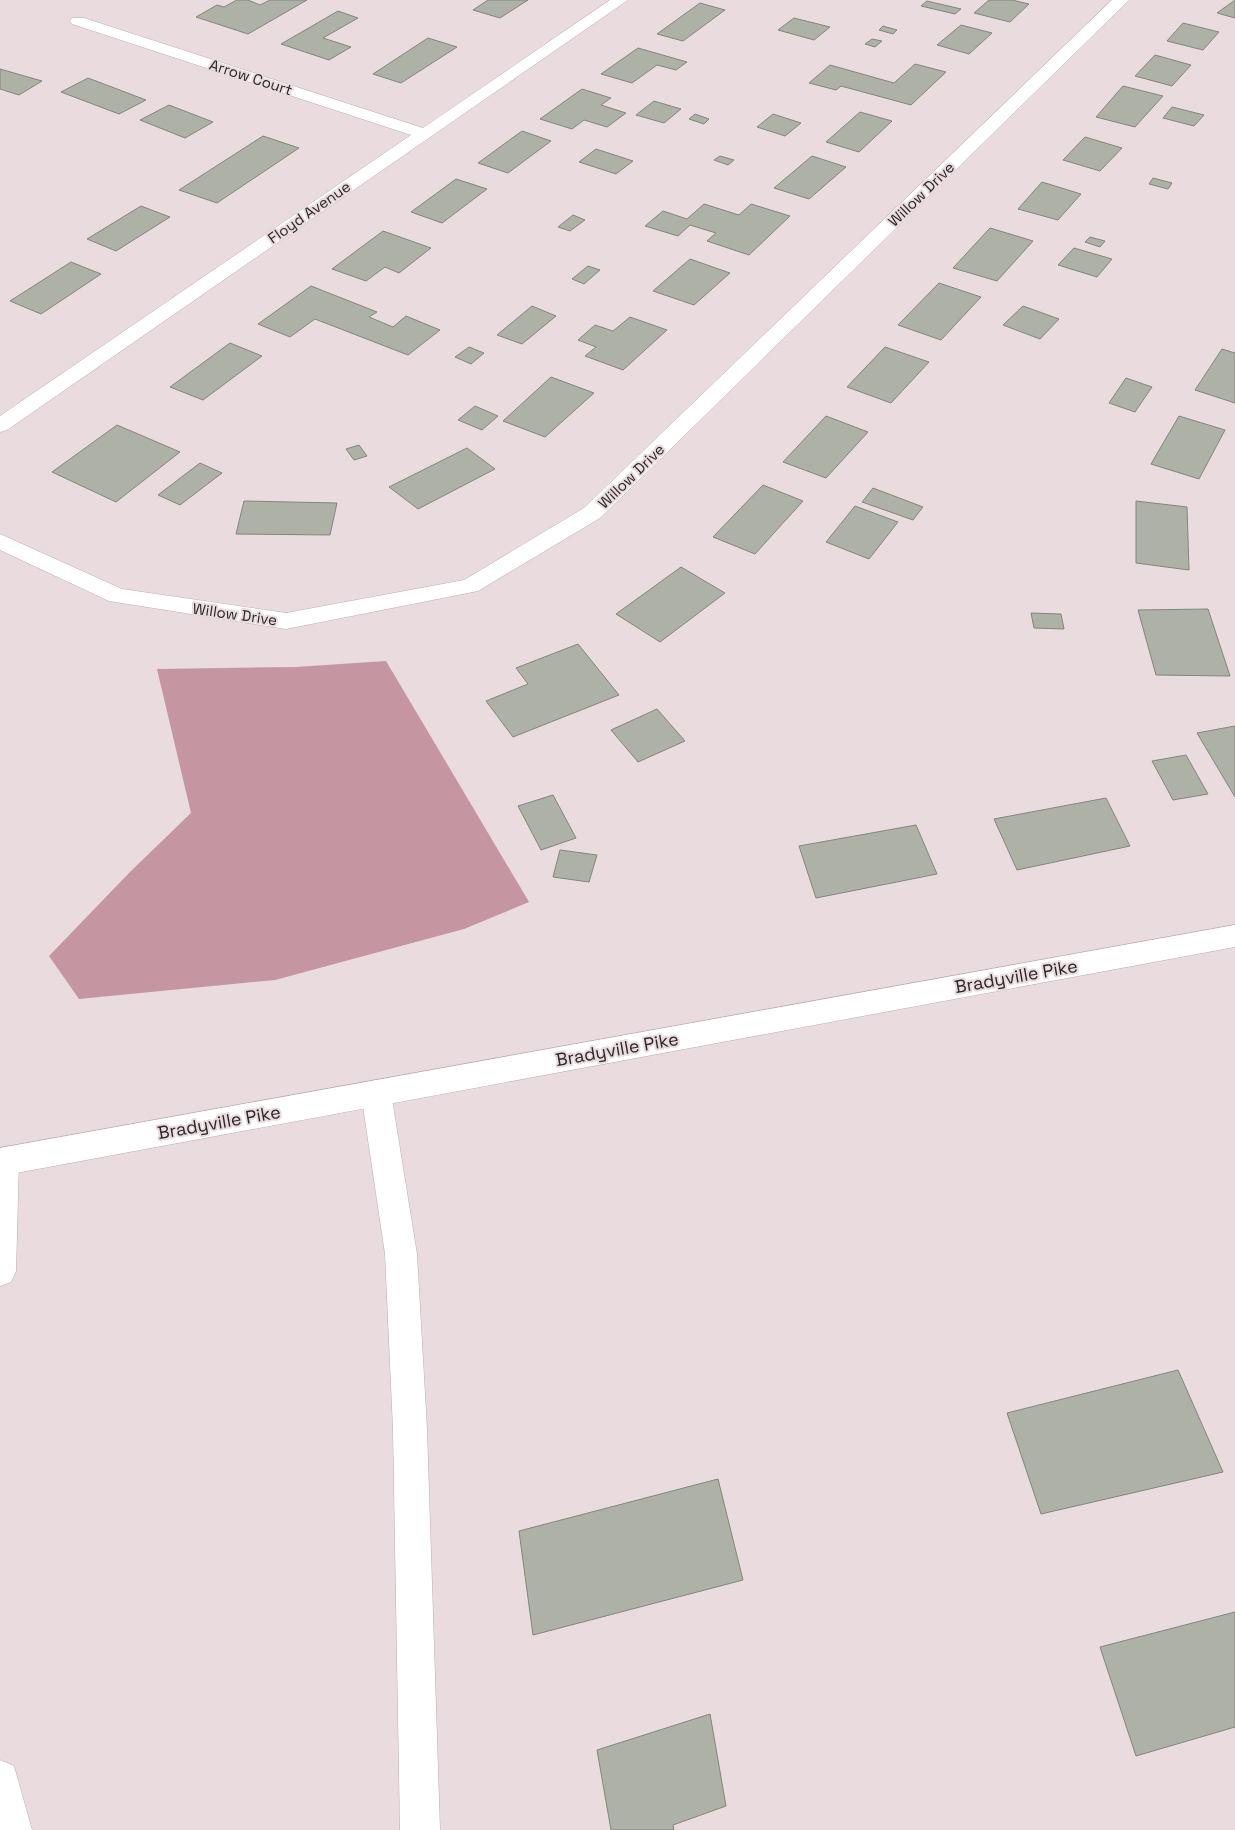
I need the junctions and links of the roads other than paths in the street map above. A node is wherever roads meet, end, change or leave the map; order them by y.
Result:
1 (620, 0) edge
2 (1122, 0) edge
3 (78, 21) dead end
4 (424, 134) junction
5 (0, 426) edge
6 (0, 540) edge
7 (1235, 936) edge
8 (376, 1093) junction
9 (2, 1162) edge
10 (0, 1270) edge
11 (0, 1780) edge
12 (12, 1830) edge
13 (420, 1830) edge

1 - 4 street, Floyd Avenue
2 - 6 street, Willow Drive
3 - 4 street, Arrow Court
4 - 5 street, Floyd Avenue
7 - 8 street, Bradyville Pike
8 - 9 street, Bradyville Pike
8 - 13 street
9 - 10 street
11 - 12 street

